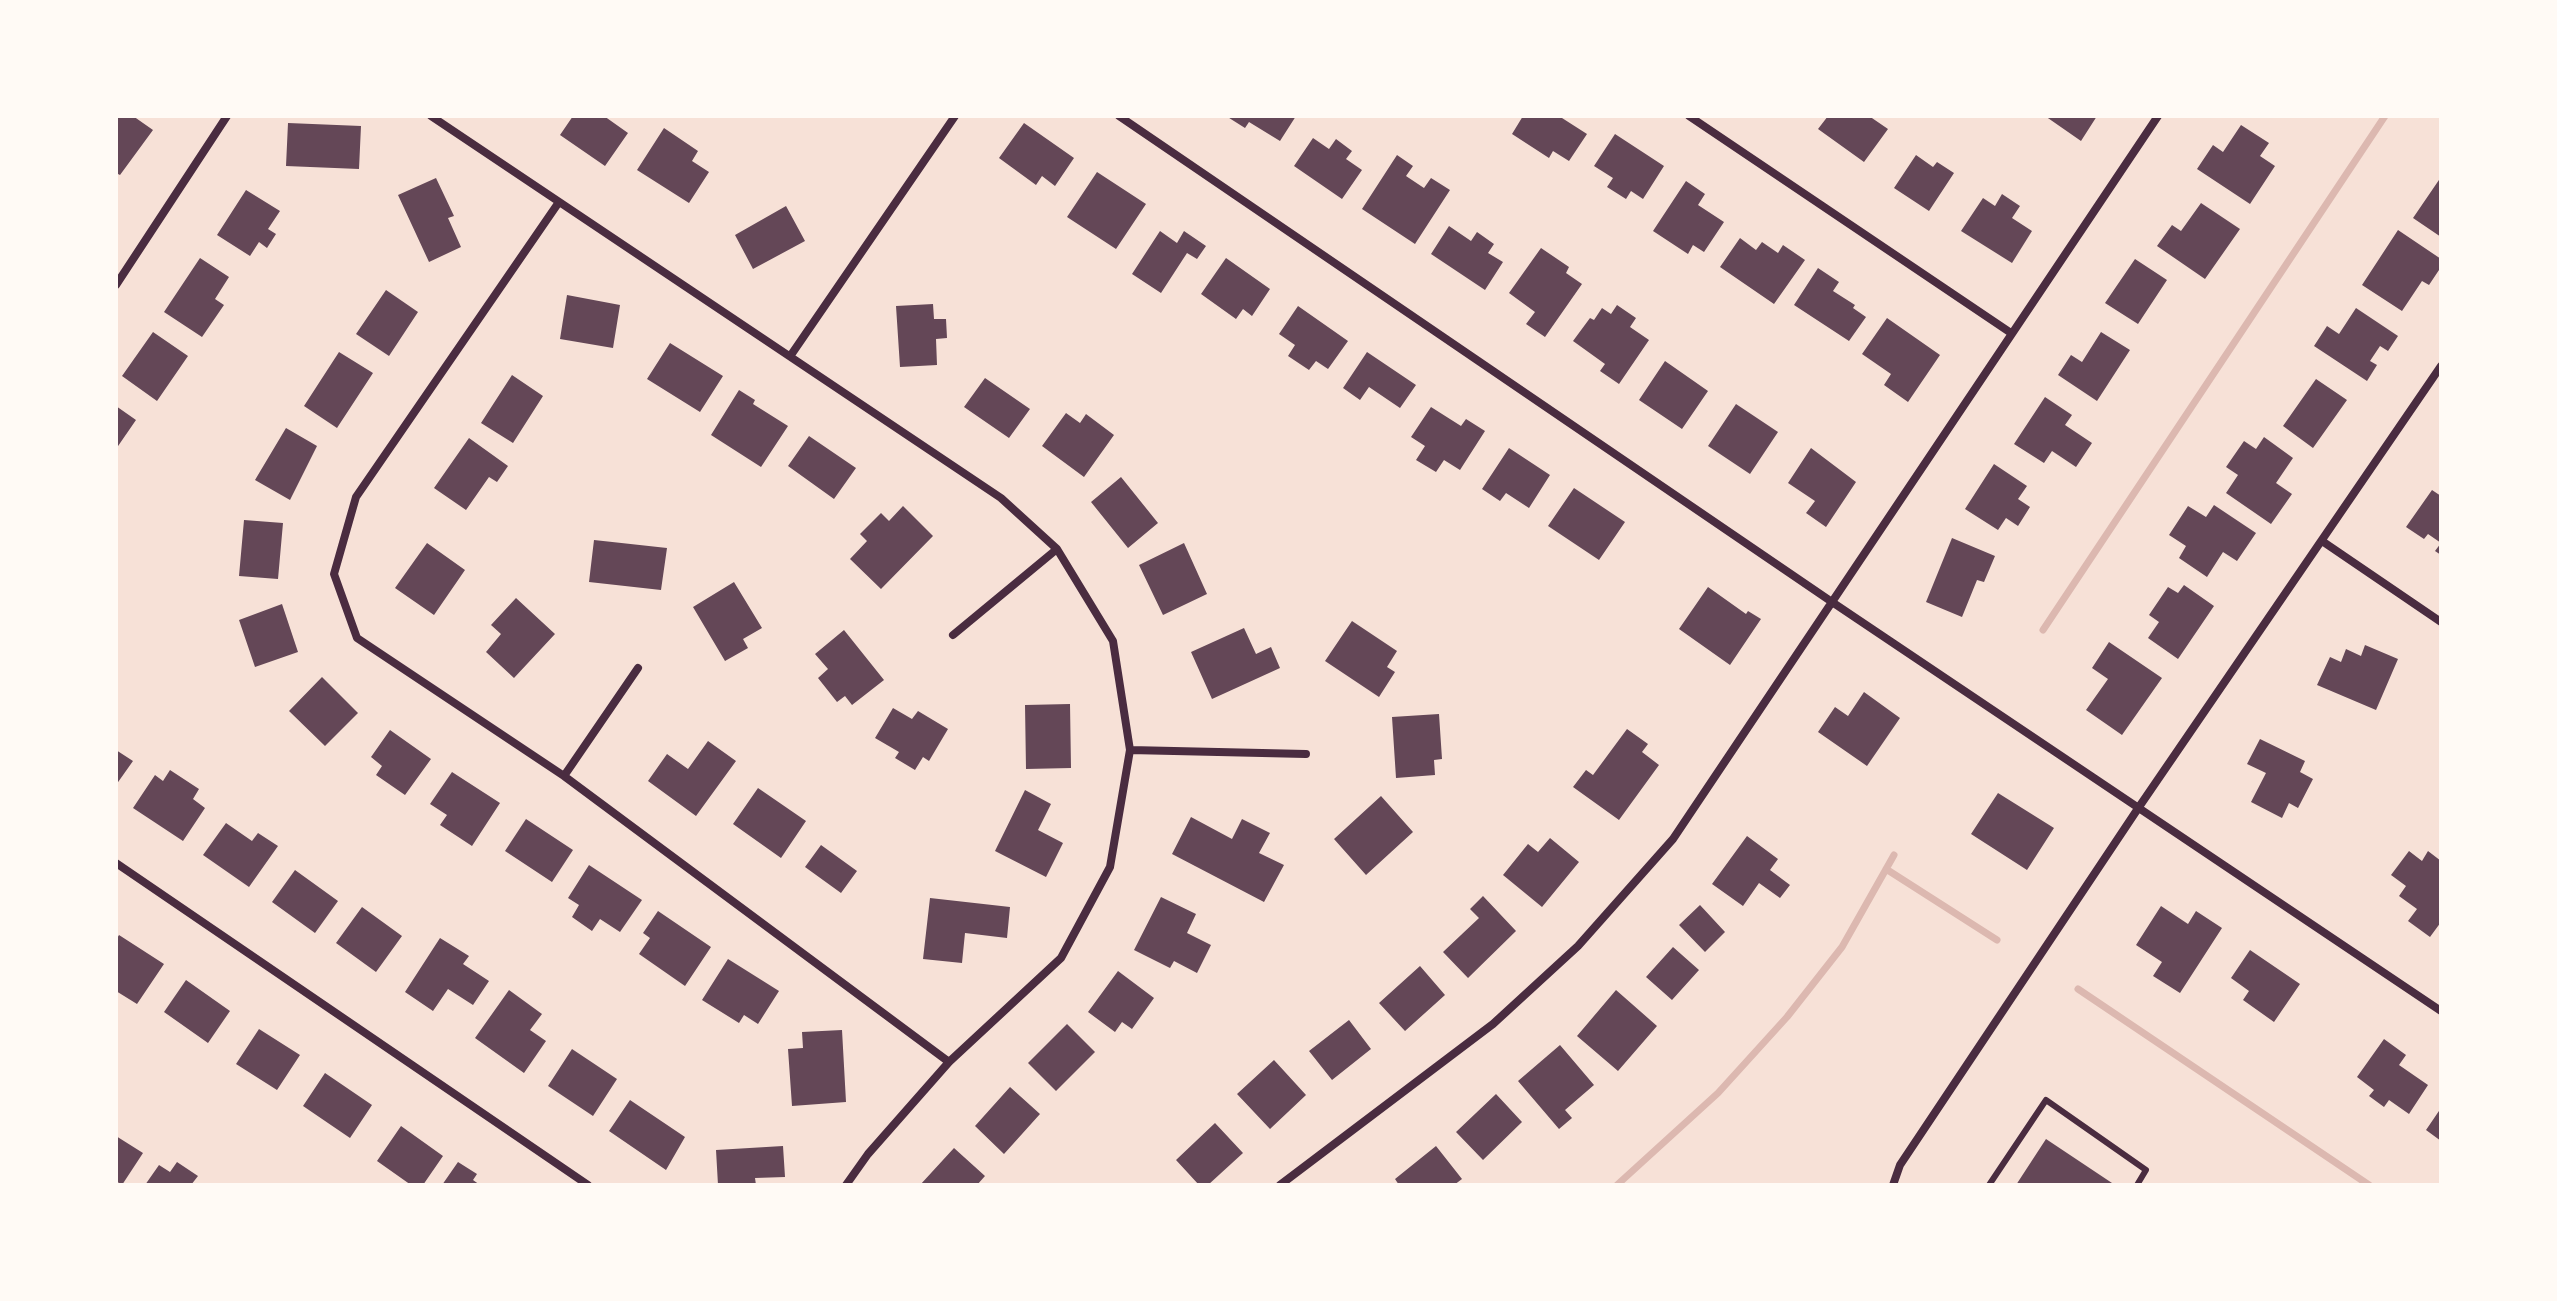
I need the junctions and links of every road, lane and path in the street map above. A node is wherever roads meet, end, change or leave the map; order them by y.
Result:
1 (227, 116) edge
2 (431, 116) edge
3 (955, 116) edge
4 (1119, 116) edge
5 (1689, 116) edge
6 (2158, 116) edge
7 (559, 202) junction
8 (116, 285) edge
9 (2011, 333) junction
10 (791, 355) junction
11 (2441, 366) edge
12 (2322, 541) junction
13 (1057, 549) junction
14 (1832, 602) junction
15 (2441, 622) edge
16 (953, 635) dead end
17 (638, 668) dead end
18 (1130, 750) junction
19 (1306, 754) dead end
20 (564, 776) junction
21 (2139, 807) junction
22 (116, 863) edge
23 (2441, 1011) edge
24 (949, 1062) junction
25 (588, 1185) edge
26 (846, 1185) edge
27 (1280, 1185) edge
28 (1893, 1185) edge
29 (1989, 1185) edge
30 (2137, 1185) edge

1 - 8 street
2 - 7 street
3 - 10 street
4 - 14 street
5 - 9 street
6 - 9 street
7 - 10 street
7 - 20 street
9 - 14 street
10 - 13 street
11 - 12 street
12 - 15 street
12 - 21 street
13 - 16 street
13 - 18 street
14 - 21 street
14 - 27 street
17 - 20 street
18 - 19 street
18 - 24 street
20 - 24 street
21 - 23 street
21 - 28 street
22 - 25 street
24 - 26 street
29 - 30 lane

